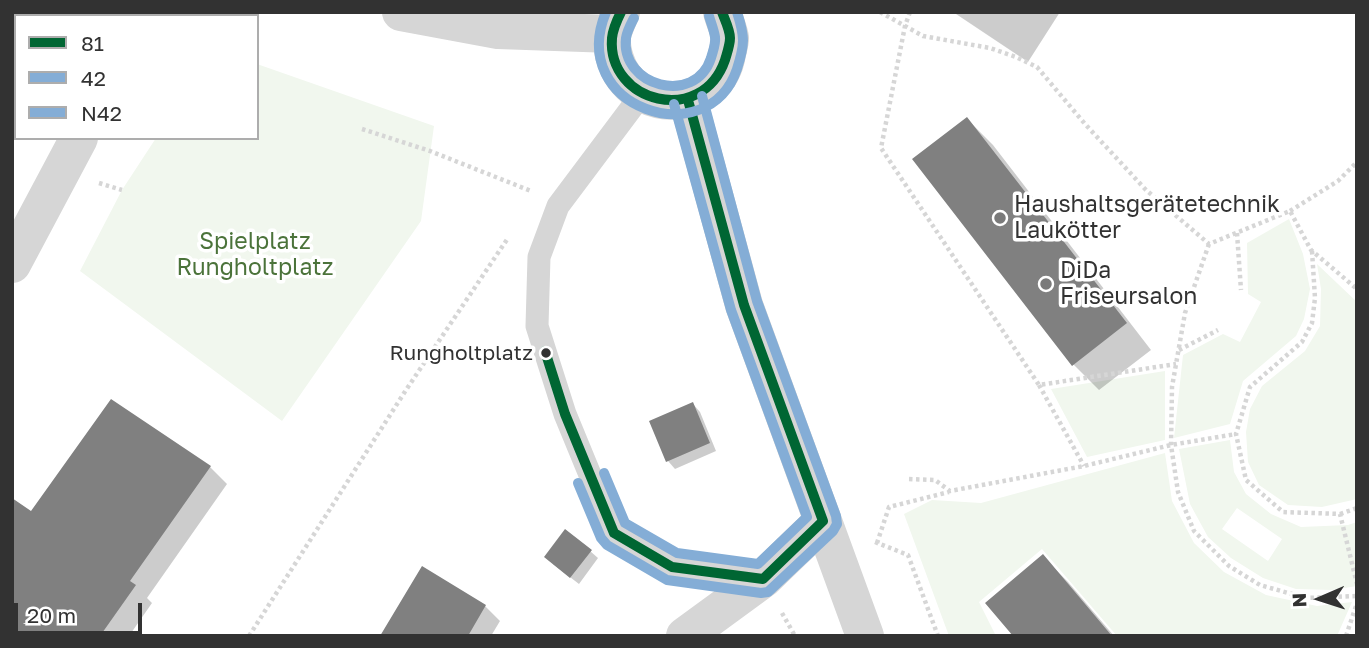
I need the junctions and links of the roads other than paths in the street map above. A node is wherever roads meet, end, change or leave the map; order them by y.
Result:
1 (401, 12) edge
2 (722, 12) edge
3 (617, 23) edge
4 (642, 94) junction
5 (688, 100) junction
6 (78, 140) edge
7 (12, 264) edge
8 (823, 521) junction
9 (763, 579) junction
10 (685, 636) edge
11 (865, 636) edge

1 - 3 street
2 - 5 street
3 - 4 street
4 - 5 street
4 - 9 lane
5 - 8 street
6 - 7 street
8 - 9 street
8 - 11 street
9 - 10 street

